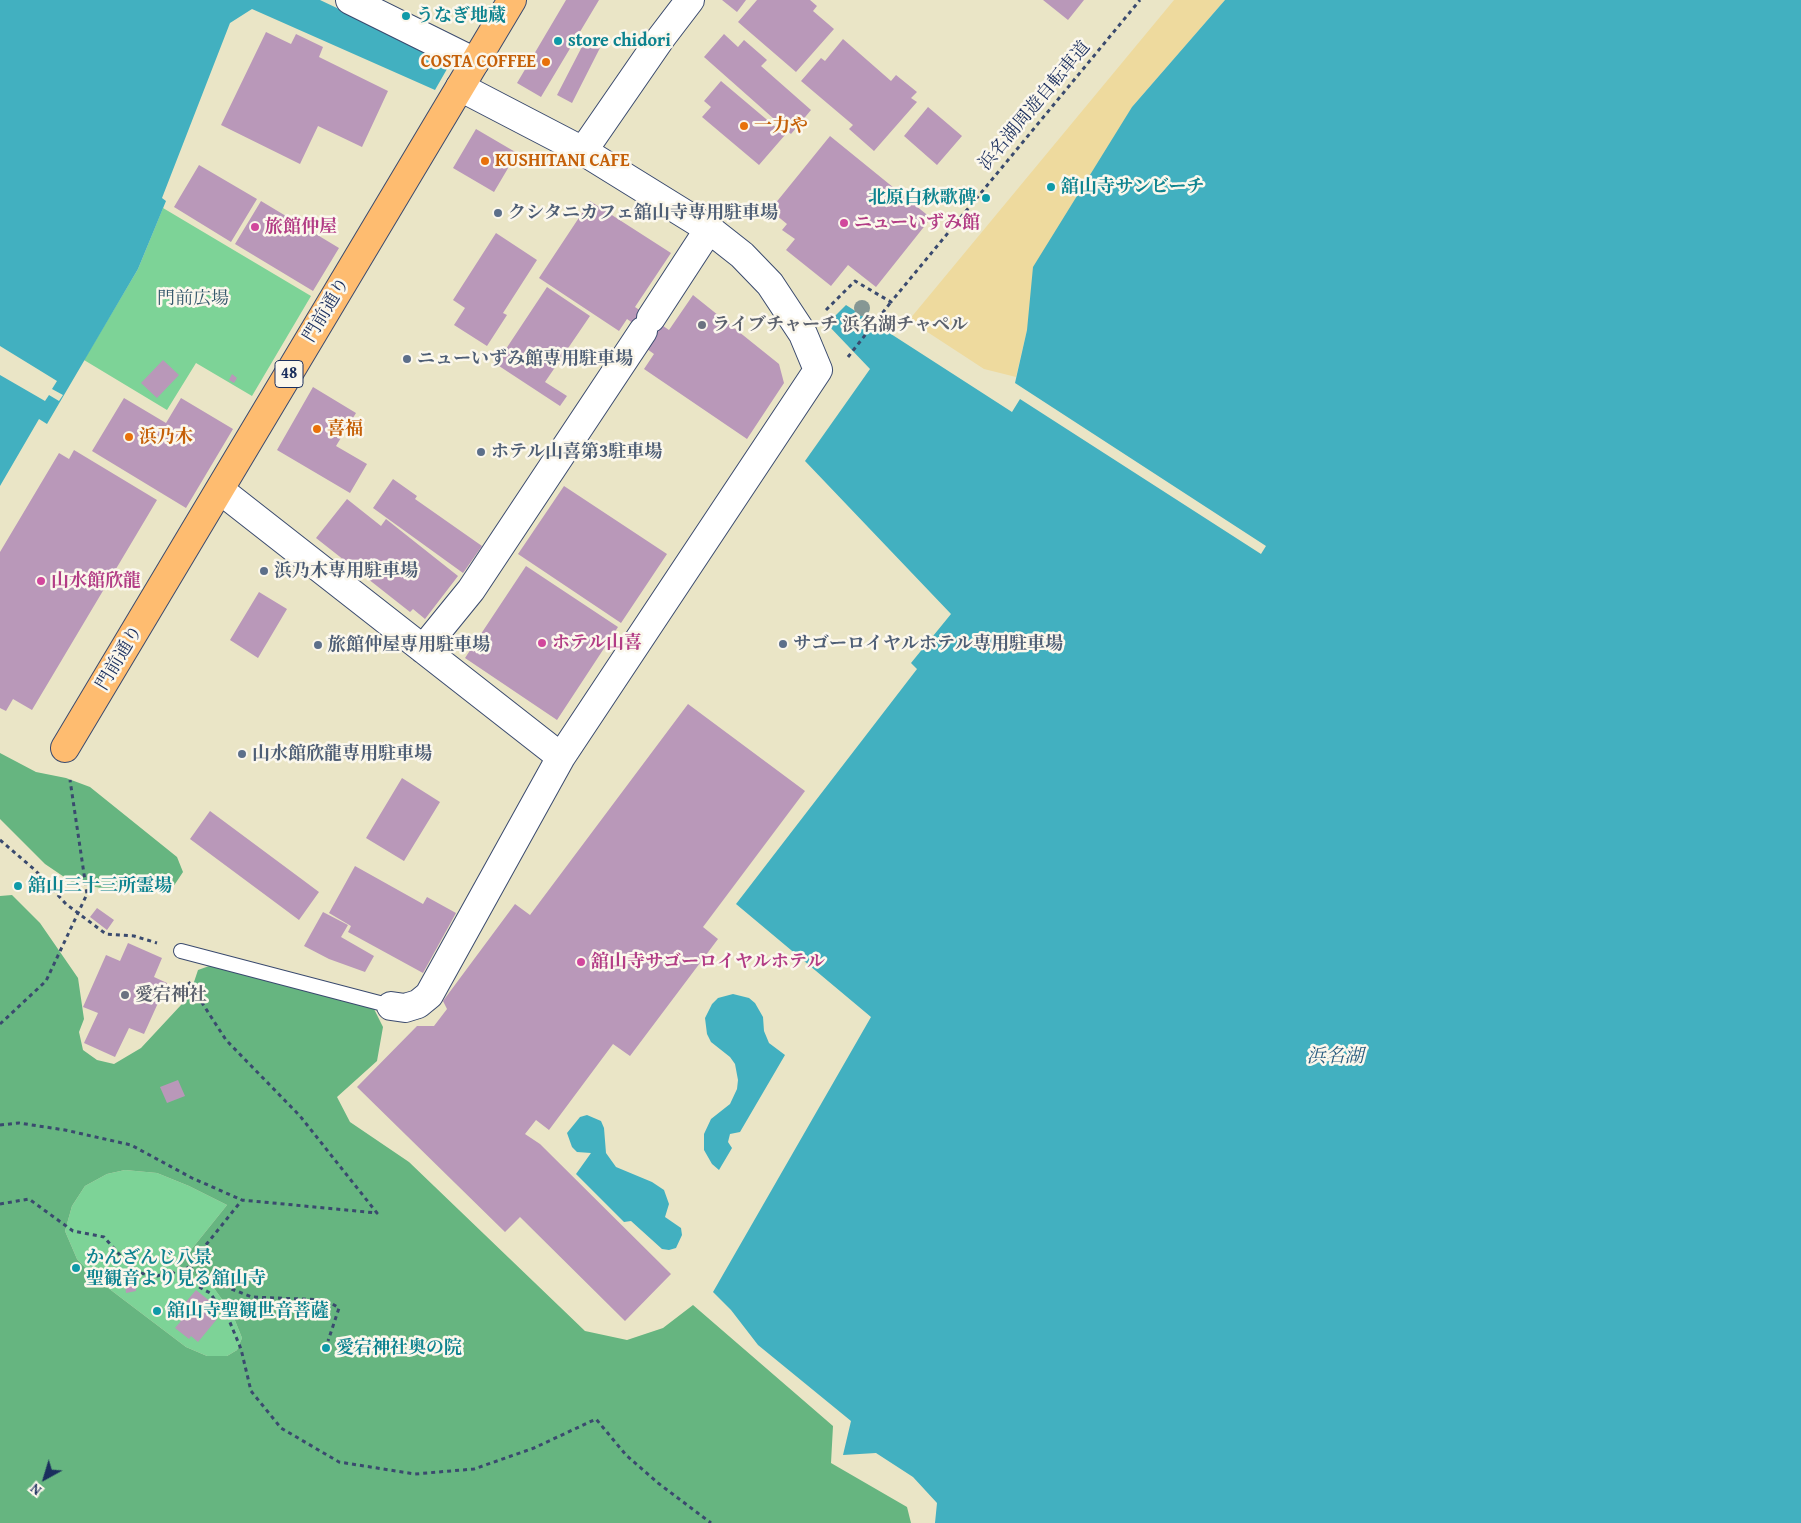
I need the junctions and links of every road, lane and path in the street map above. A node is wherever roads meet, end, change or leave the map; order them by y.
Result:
1 (350, 0) edge
2 (512, 0) edge
3 (690, 0) edge
4 (1140, 0) edge
5 (475, 62) junction
6 (460, 87) junction
7 (582, 151) junction
8 (709, 229) junction
9 (892, 302) junction
10 (803, 334) junction
11 (842, 365) dead end
12 (220, 490) junction
13 (423, 649) junction
14 (65, 748) joint
15 (561, 757) junction
16 (0, 840) edge
17 (78, 913) junction
18 (181, 951) joint
19 (186, 978) dead end
20 (391, 1006) joint
21 (0, 1024) edge
22 (0, 1125) edge
23 (242, 1200) junction
24 (0, 1204) edge
25 (189, 1267) junction
26 (181, 1276) junction
27 (328, 1341) dead end
28 (711, 1523) edge

1 - 5 street
2 - 5 main road, 門前通り / 48
3 - 7 street
4 - 9 path, 浜名湖周遊自転車道
5 - 6 main road, 門前通り / 48
6 - 7 street
6 - 12 main road, 門前通り / 48
7 - 8 street
8 - 10 street
8 - 13 street
9 - 10 path
9 - 11 path, 浜名湖周遊自転車道
10 - 15 street
12 - 13 street
12 - 14 main road, 門前通り / 48
13 - 15 street
14 - 17 path
15 - 20 street
16 - 17 path
17 - 18 path
17 - 21 path
18 - 20 lane
19 - 23 path
22 - 23 path
23 - 25 path
24 - 26 path
25 - 26 path
25 - 27 path
26 - 28 path

